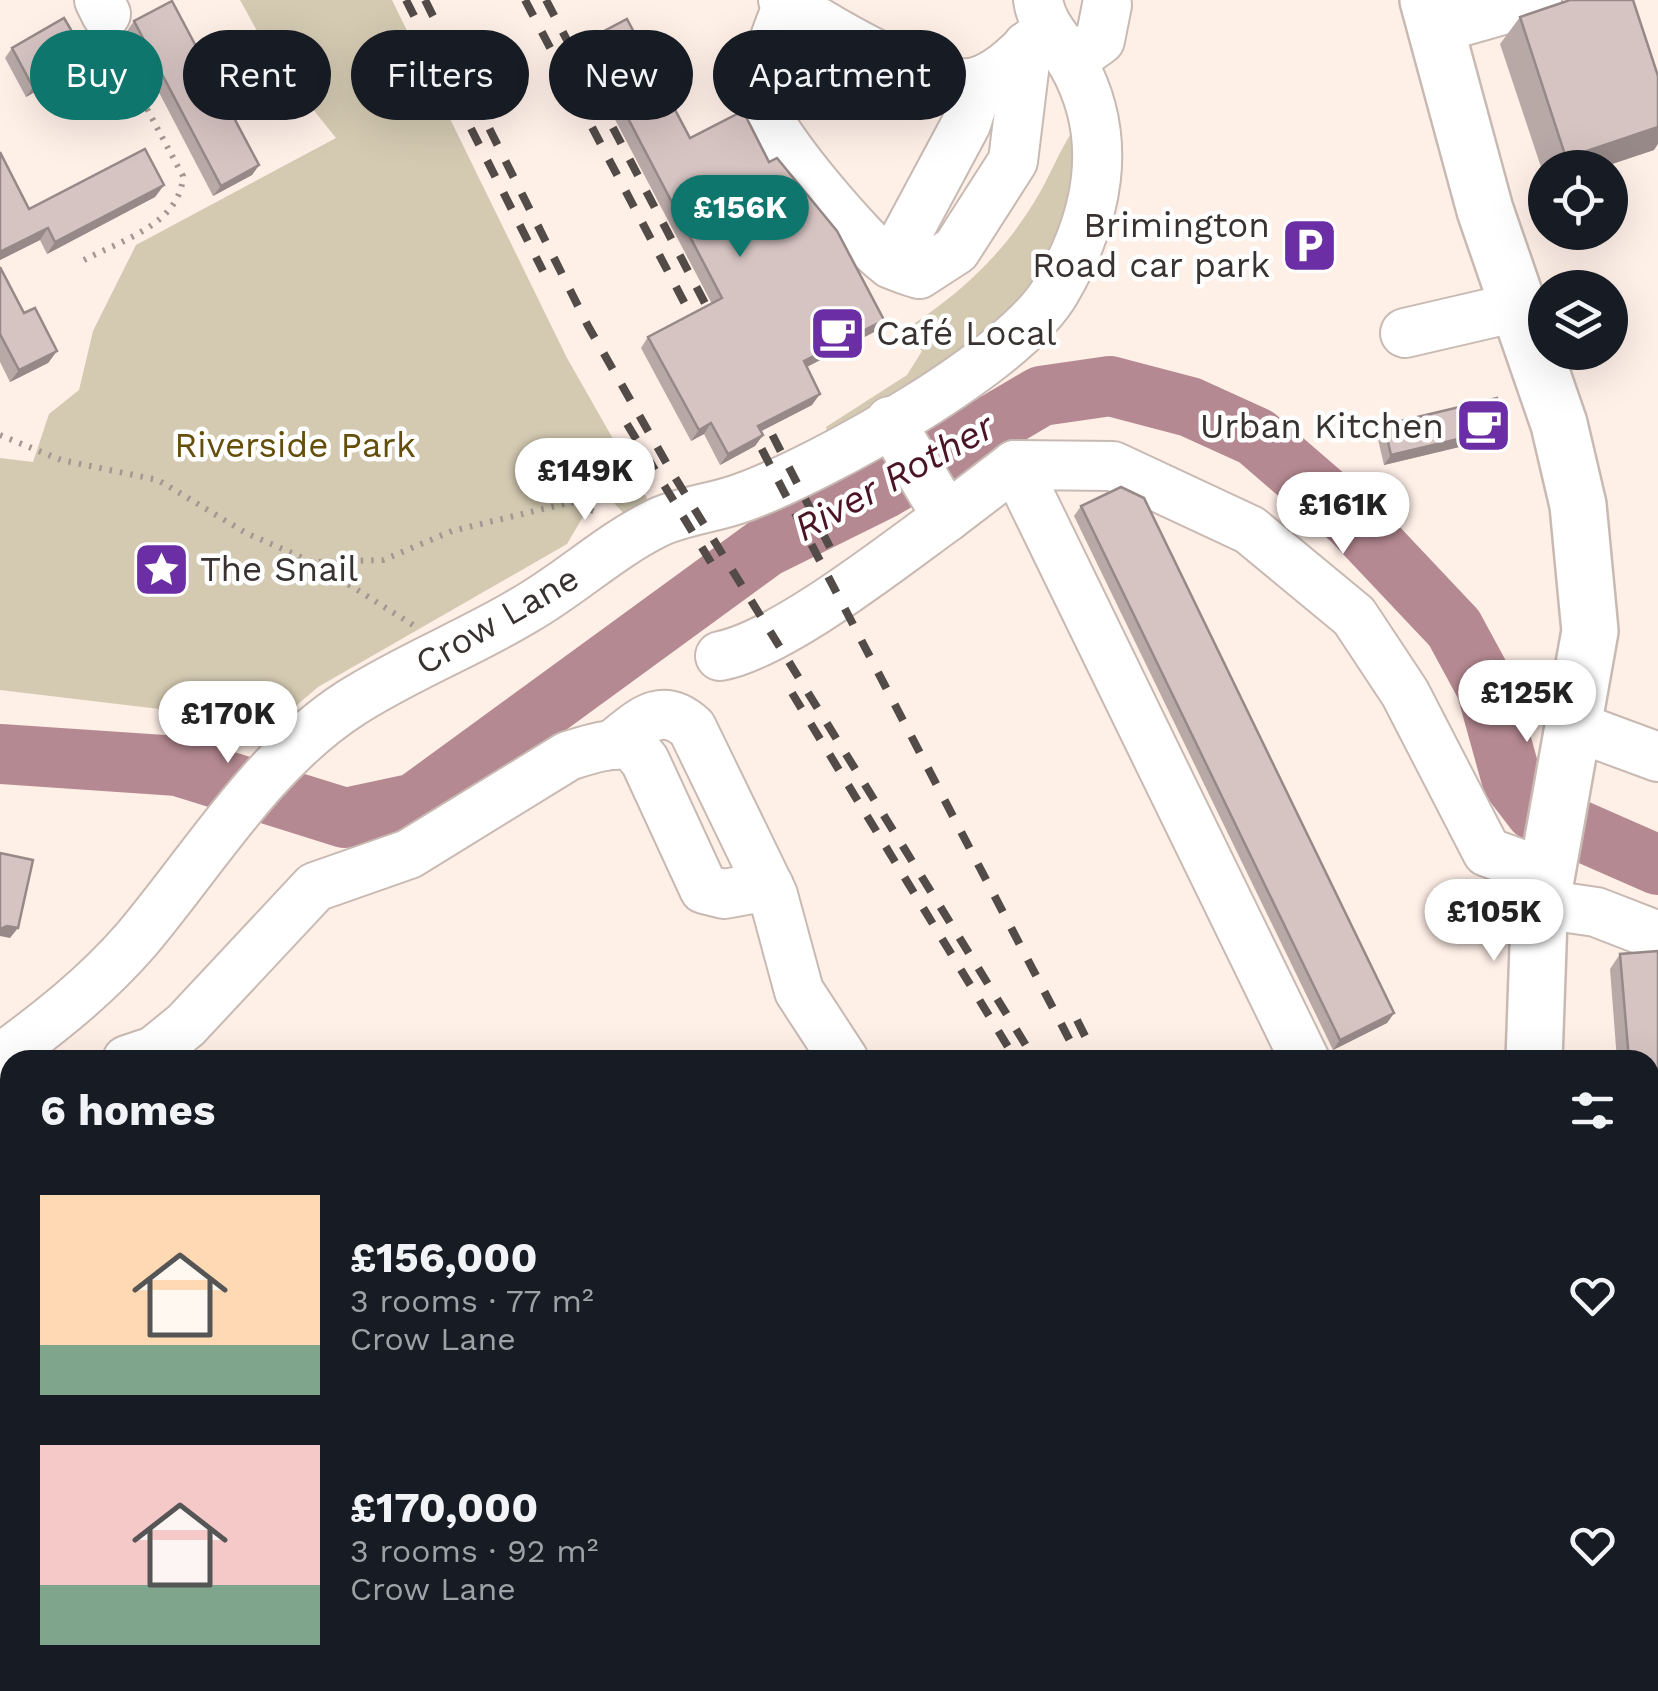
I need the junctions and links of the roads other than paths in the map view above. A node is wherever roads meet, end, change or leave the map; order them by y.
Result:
1 (1538, 0) edge
2 (786, 2) edge
3 (1106, 5) dead end
4 (1429, 33) edge
5 (1046, 34) edge
6 (980, 80) junction
7 (891, 264) junction
8 (1517, 306) junction
9 (1405, 334) dead end
10 (895, 429) junction
11 (1016, 465) junction
12 (944, 512) junction
13 (720, 656) dead end
14 (1574, 726) junction
15 (1658, 758) edge
16 (1543, 888) junction
17 (1658, 936) edge
18 (12, 1050) edge
19 (154, 1050) edge
20 (837, 1050) edge
21 (1300, 1050) edge
22 (1535, 1050) edge

1 - 4 street
2 - 6 street
2 - 7 street
3 - 5 street
4 - 8 main road
5 - 6 street
5 - 7 street
5 - 10 street, Crow Lane
6 - 7 street
8 - 9 street
8 - 14 main road
10 - 12 street
10 - 18 street, Crow Lane
11 - 12 street
11 - 16 street
11 - 21 street
12 - 13 street
14 - 15 street
14 - 16 main road
16 - 17 street
16 - 22 main road
19 - 20 street

